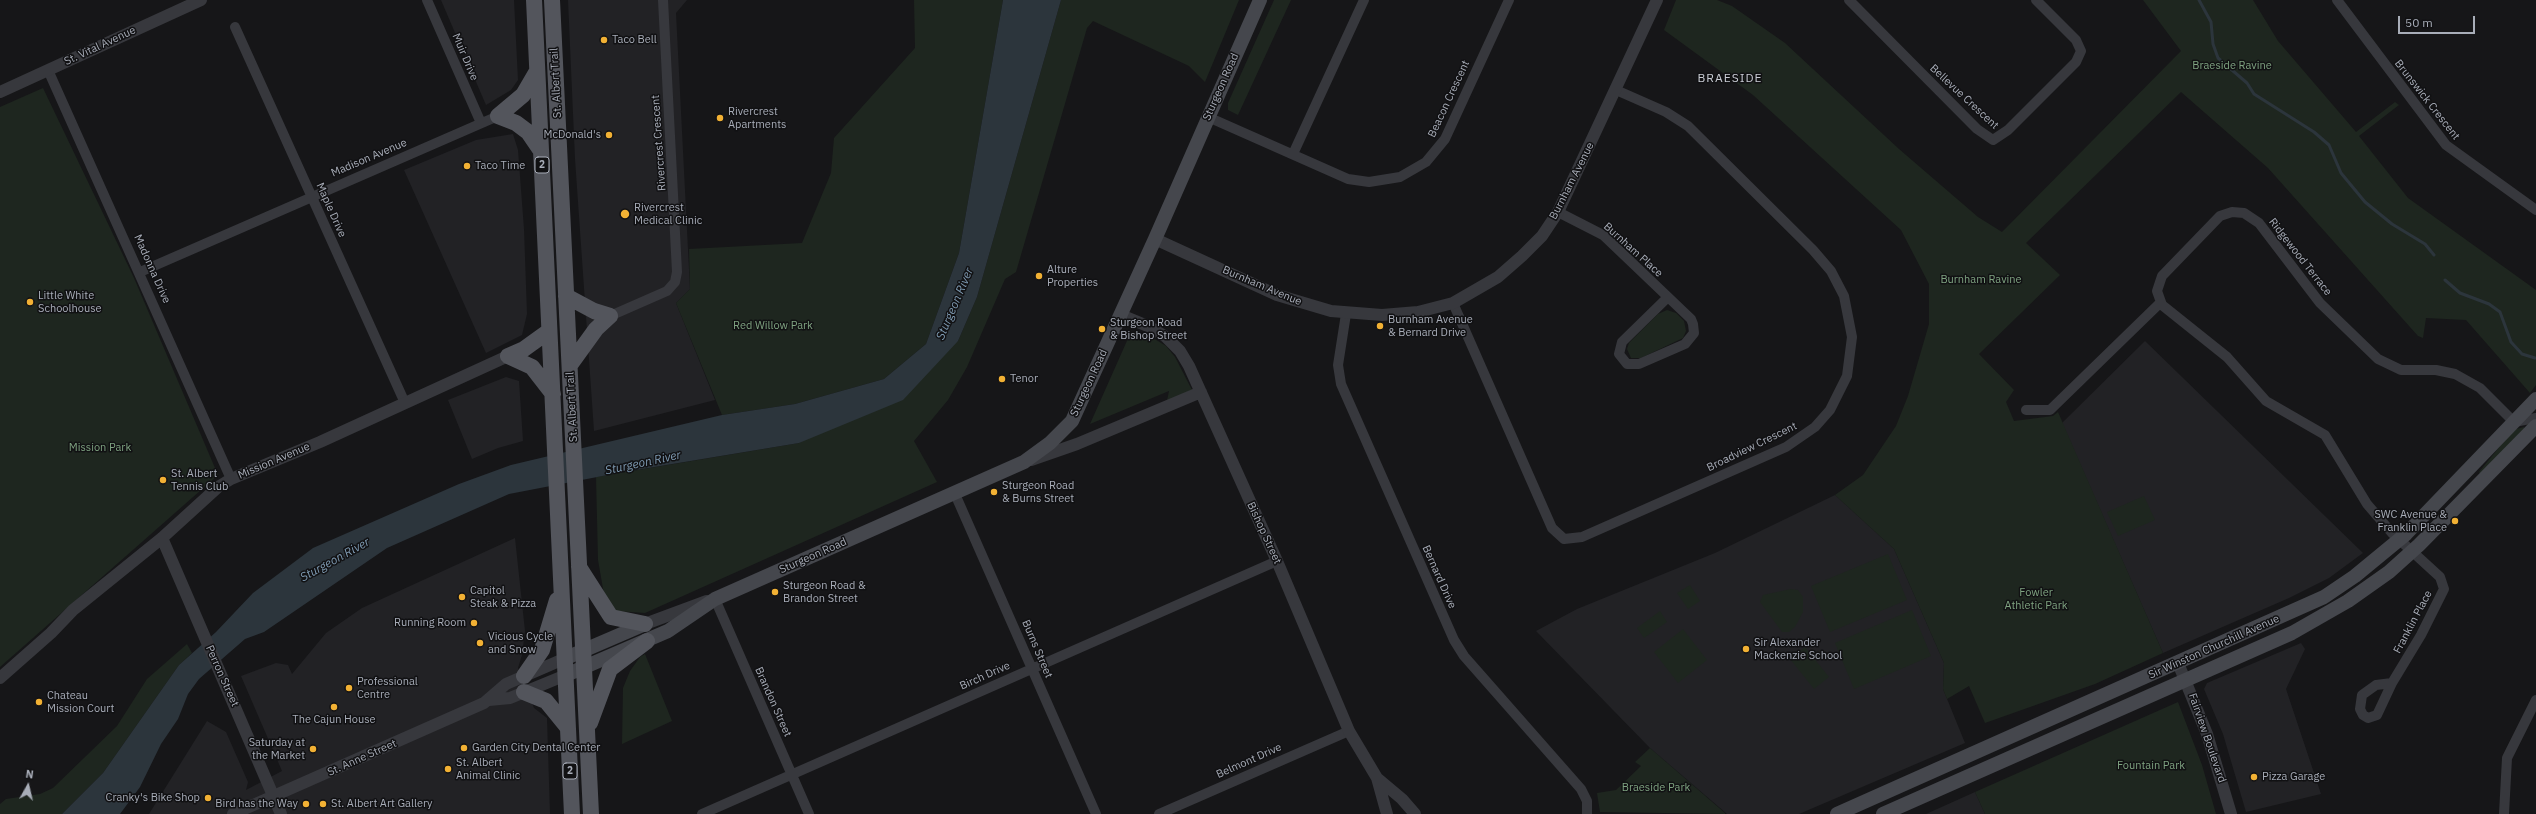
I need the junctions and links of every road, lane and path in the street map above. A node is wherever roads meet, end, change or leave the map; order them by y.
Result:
1 (201, 0) edge
2 (427, 0) edge
3 (534, 0) edge
4 (552, 0) edge
5 (663, 0) edge
6 (1260, 0) edge
7 (1364, 0) edge
8 (1509, 0) edge
9 (1657, 0) edge
10 (1849, 0) edge
11 (2036, 0) edge
12 (2337, 0) edge
13 (236, 27) dead end
14 (48, 70) junction
15 (538, 70) junction
16 (1616, 90) junction
17 (0, 92) edge
18 (498, 116) junction
19 (1208, 117) junction
20 (481, 123) junction
21 (542, 152) junction
22 (1293, 154) junction
23 (311, 196) junction
24 (2536, 210) edge
25 (1558, 212) junction
26 (1155, 239) junction
27 (140, 272) junction
28 (566, 296) junction
29 (1667, 298) junction
30 (1453, 303) junction
31 (2160, 303) junction
32 (1346, 314) junction
33 (1121, 315) junction
34 (610, 316) junction
35 (550, 331) junction
36 (508, 356) junction
37 (570, 365) junction
38 (1201, 392) junction
39 (553, 394) junction
40 (2536, 399) edge
41 (405, 403) junction
42 (2026, 410) dead end
43 (2536, 418) edge
44 (2514, 422) junction
45 (2536, 426) edge
46 (1024, 462) junction
47 (231, 479) junction
48 (956, 494) junction
49 (162, 538) junction
50 (2399, 540) junction
51 (2412, 552) junction
52 (1277, 561) junction
53 (579, 567) junction
54 (561, 583) junction
55 (715, 599) junction
56 (645, 624) junction
57 (647, 641) junction
58 (583, 650) junction
59 (566, 658) junction
60 (2178, 663) junction
61 (584, 668) junction
62 (1032, 669) junction
63 (566, 675) junction
64 (0, 678) edge
65 (2186, 680) junction
66 (524, 684) junction
67 (2392, 684) dead end
68 (2536, 700) edge
69 (568, 728) junction
70 (587, 730) junction
71 (1349, 731) junction
72 (791, 775) junction
73 (1377, 778) junction
74 (274, 797) junction
75 (233, 814) edge
76 (281, 814) edge
77 (572, 814) edge
78 (591, 814) edge
79 (702, 814) edge
80 (809, 814) edge
81 (1096, 814) edge
82 (1159, 814) edge
83 (1388, 814) edge
84 (1415, 814) edge
85 (1587, 814) edge
86 (1837, 814) edge
87 (1883, 814) edge
88 (2231, 814) edge
89 (2504, 814) edge

1 - 14 street, St. Vital Avenue
2 - 20 street, Muir Drive
3 - 15 main road, St. Albert Trail / 2
4 - 28 main road, St. Albert Trail / 2
5 - 34 street, Rivercrest Crescent
6 - 19 main road, Sturgeon Road
7 - 22 street
8 - 22 street, Beacon Crescent
9 - 16 street, Burnham Avenue
10 - 11 street, Bellevue Crescent
12 - 24 street, Brunswick Crescent
13 - 23 street, Maple Drive
14 - 17 street, St. Vital Avenue
14 - 27 street, Madonna Drive
15 - 18 main road
15 - 21 main road, St. Albert Trail / 2
16 - 25 street, Burnham Avenue
16 - 30 street, Broadview Crescent
18 - 20 street, Madison Avenue
18 - 21 main road
19 - 22 street, Beacon Crescent
19 - 26 main road, Sturgeon Road
20 - 23 street, Madison Avenue
21 - 35 main road, St. Albert Trail / 2
23 - 27 street, Madison Avenue
23 - 41 street, Maple Drive
25 - 29 street, Burnham Place
25 - 30 street, Burnham Avenue
26 - 32 street, Burnham Avenue
26 - 33 main road, Sturgeon Road
27 - 47 street, Madonna Drive
28 - 34 main road
28 - 37 main road, St. Albert Trail / 2
29 - 29 street, Burnham Place
30 - 32 street, Burnham Avenue
31 - 42 street
31 - 44 street, Ridgewood Terrace
31 - 50 street
32 - 85 street, Bernard Drive
33 - 38 street, Bishop Street
33 - 46 main road, Sturgeon Road
34 - 37 main road
35 - 36 main road
35 - 39 main road, St. Albert Trail / 2
36 - 39 main road
36 - 41 street, Mission Avenue
37 - 53 main road, St. Albert Trail / 2
38 - 46 street
38 - 52 street, Bishop Street
39 - 54 main road, St. Albert Trail / 2
40 - 44 main road, Sir Winston Churchill Avenue
41 - 47 street, Mission Avenue
43 - 44 street
44 - 50 main road, Sir Winston Churchill Avenue
45 - 51 main road, Sir Winston Churchill Avenue
46 - 48 main road, Sturgeon Road
47 - 49 street, Mission Avenue
48 - 55 main road, Sturgeon Road
48 - 62 street, Burns Street
49 - 64 street, Mission Avenue
49 - 74 street, Perron Street
50 - 51 street, Franklin Place
50 - 60 main road, Sir Winston Churchill Avenue
51 - 65 main road, Sir Winston Churchill Avenue
51 - 67 street, Franklin Place
52 - 62 street, Birch Drive
52 - 71 street, Bishop Street
53 - 56 main road
53 - 58 main road, St. Albert Trail / 2
54 - 59 main road, St. Albert Trail / 2
54 - 66 main road
55 - 56 street, Sturgeon Road
55 - 57 main road, Sturgeon Road
55 - 72 street, Brandon Street
56 - 58 main road, Sturgeon Road
57 - 61 main road, Sturgeon Road
57 - 70 main road
58 - 59 main road, Sturgeon Road
58 - 61 main road, St. Albert Trail / 2
59 - 63 main road, St. Albert Trail / 2
59 - 66 street, St. Anne Street
60 - 65 street, Fairview Boulevard
60 - 86 main road, Sir Winston Churchill Avenue
61 - 63 main road, Sturgeon Road
61 - 70 main road, St. Albert Trail / 2
62 - 72 street, Birch Drive
62 - 81 street, Burns Street
63 - 66 street, St. Anne Street
63 - 69 main road, St. Albert Trail / 2
65 - 87 main road, Sir Winston Churchill Avenue
65 - 88 street, Fairview Boulevard
66 - 69 main road
66 - 74 street, St. Anne Street
68 - 89 street
69 - 77 main road, St. Albert Trail / 2
70 - 78 main road, St. Albert Trail / 2
71 - 73 street, Bishop Street
71 - 82 street, Belmont Drive
72 - 79 street, Birch Drive
72 - 80 street, Brandon Street
73 - 83 street, Bishop Street
73 - 84 street, Bishop Street
74 - 75 street, St. Anne Street
74 - 76 street, Perron Street

